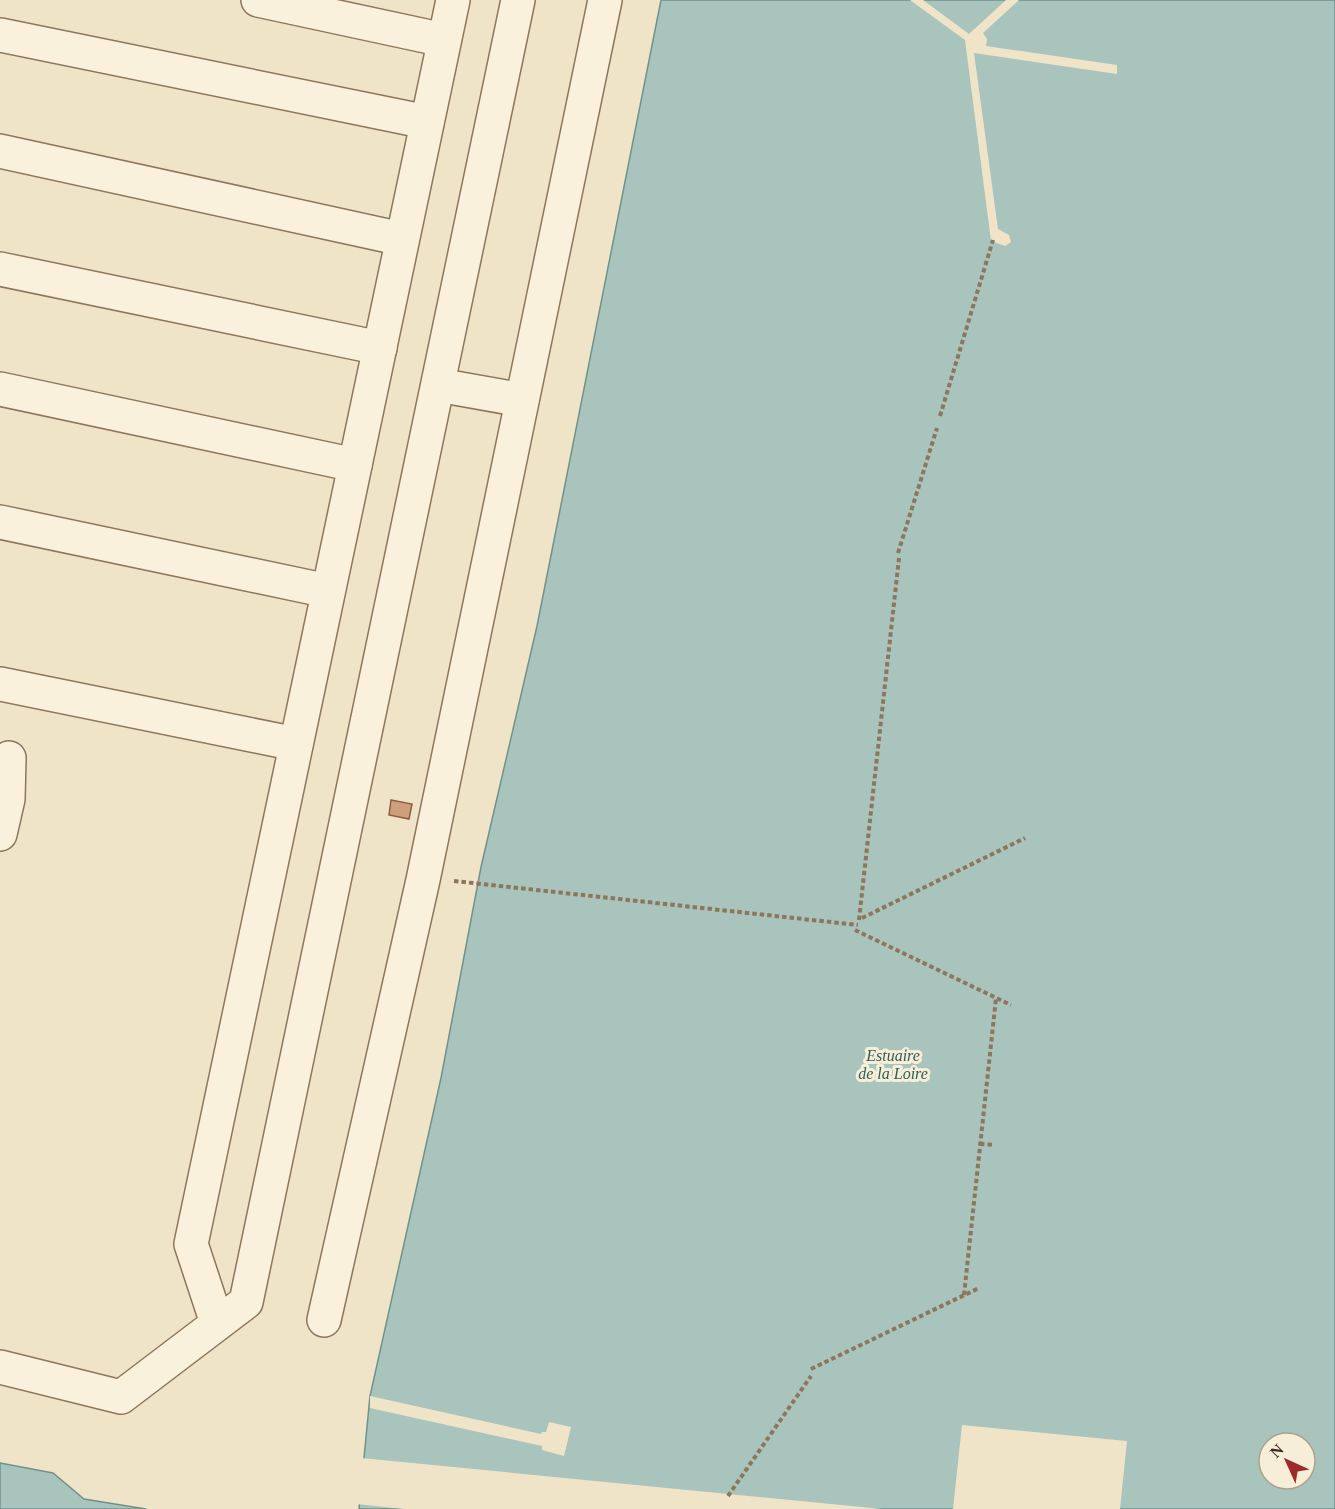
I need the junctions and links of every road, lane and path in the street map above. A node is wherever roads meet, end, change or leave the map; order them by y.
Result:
1 (258, 0) edge
2 (453, 0) edge
3 (518, 0) edge
4 (605, 0) edge
5 (0, 34) edge
6 (444, 40) junction
7 (427, 122) junction
8 (0, 151) edge
9 (402, 239) junction
10 (993, 240) dead end
11 (0, 269) edge
12 (380, 348) junction
13 (438, 385) junction
14 (0, 389) edge
15 (522, 400) junction
16 (940, 416) dead end
17 (937, 428) dead end
18 (355, 465) junction
19 (0, 522) edge
20 (328, 591) junction
21 (0, 684) edge
22 (296, 744) junction
23 (9, 758) dead end
24 (0, 834) edge
25 (1025, 838) dead end
26 (453, 881) dead end
27 (860, 921) junction
28 (855, 930) dead end
29 (996, 998) junction
30 (1011, 1005) dead end
31 (980, 1144) junction
32 (994, 1145) dead end
33 (979, 1288) dead end
34 (964, 1295) junction
35 (324, 1320) dead end
36 (218, 1323) junction
37 (0, 1367) edge
38 (811, 1369) dead end
39 (812, 1376) dead end
40 (728, 1496) dead end

1 - 6 lane
2 - 6 lane
3 - 13 lane
4 - 15 lane
5 - 7 lane
6 - 7 lane
7 - 9 lane
8 - 9 lane
9 - 12 lane
10 - 16 path
11 - 12 lane
12 - 18 lane
13 - 15 lane
13 - 36 lane
14 - 18 lane
15 - 35 lane
17 - 27 path
18 - 20 lane
19 - 20 lane
20 - 22 lane
21 - 22 lane
22 - 36 lane
23 - 24 lane
25 - 27 path
26 - 27 path
28 - 29 path
29 - 30 path
29 - 31 path
31 - 32 path
31 - 34 path
33 - 34 path
34 - 38 path
36 - 37 lane
39 - 40 path

